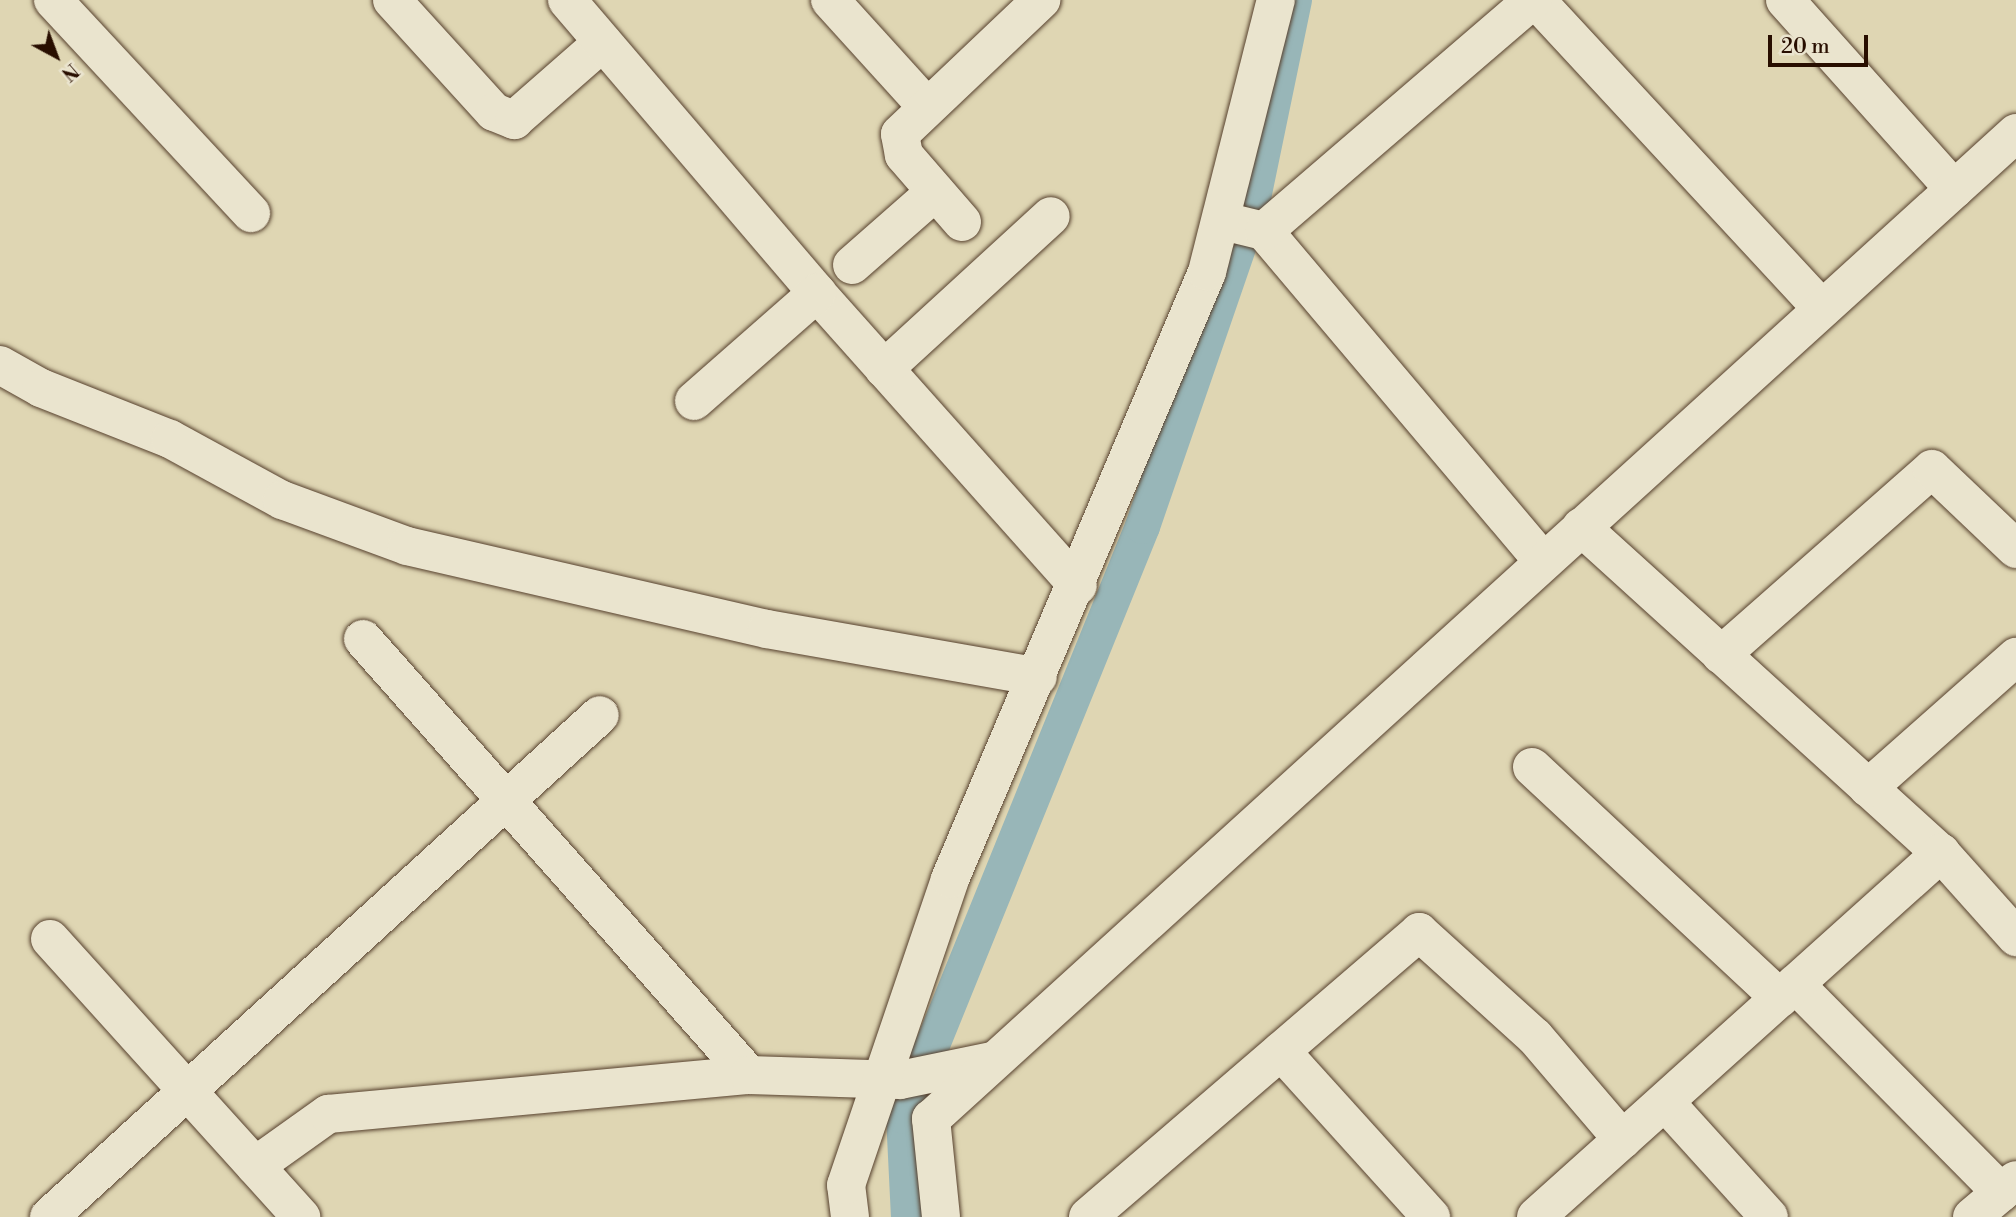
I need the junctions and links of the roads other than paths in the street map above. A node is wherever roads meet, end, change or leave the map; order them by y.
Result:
1 (53, 0) edge
2 (392, 0) edge
3 (567, 0) edge
4 (830, 0) edge
5 (1041, 0) edge
6 (1535, 0) edge
7 (1784, 0) edge
8 (1270, 6) edge
9 (603, 42) junction
10 (927, 107) junction
11 (2016, 133) edge
12 (1954, 189) junction
13 (935, 192) junction
14 (251, 214) dead end
15 (1051, 216) dead end
16 (962, 222) dead end
17 (1248, 228) junction
18 (852, 265) dead end
19 (817, 293) junction
20 (1822, 309) junction
21 (0, 365) edge
22 (884, 369) junction
23 (694, 401) dead end
24 (1581, 527) junction
25 (2016, 549) edge
26 (1544, 561) junction
27 (1078, 586) junction
28 (363, 639) dead end
29 (1721, 655) junction
30 (2016, 657) edge
31 (1038, 677) junction
32 (600, 715) dead end
33 (1532, 767) dead end
34 (1868, 788) junction
35 (508, 799) junction
36 (1941, 853) junction
37 (2013, 929) edge
38 (50, 939) dead end
39 (1788, 991) junction
40 (1281, 1051) junction
41 (998, 1060) junction
42 (750, 1075) junction
43 (906, 1078) junction
44 (187, 1091) junction
45 (1665, 1102) junction
46 (1623, 1140) junction
47 (255, 1166) junction
48 (2009, 1186) edge
49 (49, 1217) edge
50 (301, 1217) edge
51 (850, 1217) edge
52 (941, 1217) edge
53 (1088, 1217) edge
54 (1431, 1217) edge
55 (1536, 1217) edge
56 (1769, 1217) edge
57 (1972, 1217) edge

1 - 14 street
2 - 9 street
3 - 9 street
4 - 10 street
5 - 10 street
6 - 17 street
6 - 20 street
7 - 12 street
8 - 17 street
9 - 19 street
10 - 13 street
11 - 12 street
12 - 20 street
13 - 16 street
13 - 18 street
15 - 22 street
17 - 26 street
17 - 27 street
19 - 22 street
19 - 23 street
20 - 24 street
21 - 31 street
22 - 27 street
24 - 26 street
24 - 29 street
25 - 29 street
26 - 41 street
27 - 31 street
28 - 35 street
29 - 34 street
30 - 34 street
31 - 43 street
32 - 35 street
33 - 39 street
34 - 36 street
35 - 42 street
35 - 44 street
36 - 37 street
36 - 39 street
38 - 44 street
39 - 45 street
39 - 48 street
40 - 46 street
40 - 53 street
40 - 54 street
41 - 43 street
41 - 52 street
42 - 43 street
42 - 47 street
43 - 51 street
44 - 47 street
44 - 49 street
45 - 46 street
45 - 56 street
46 - 55 street
47 - 50 street
48 - 57 street

